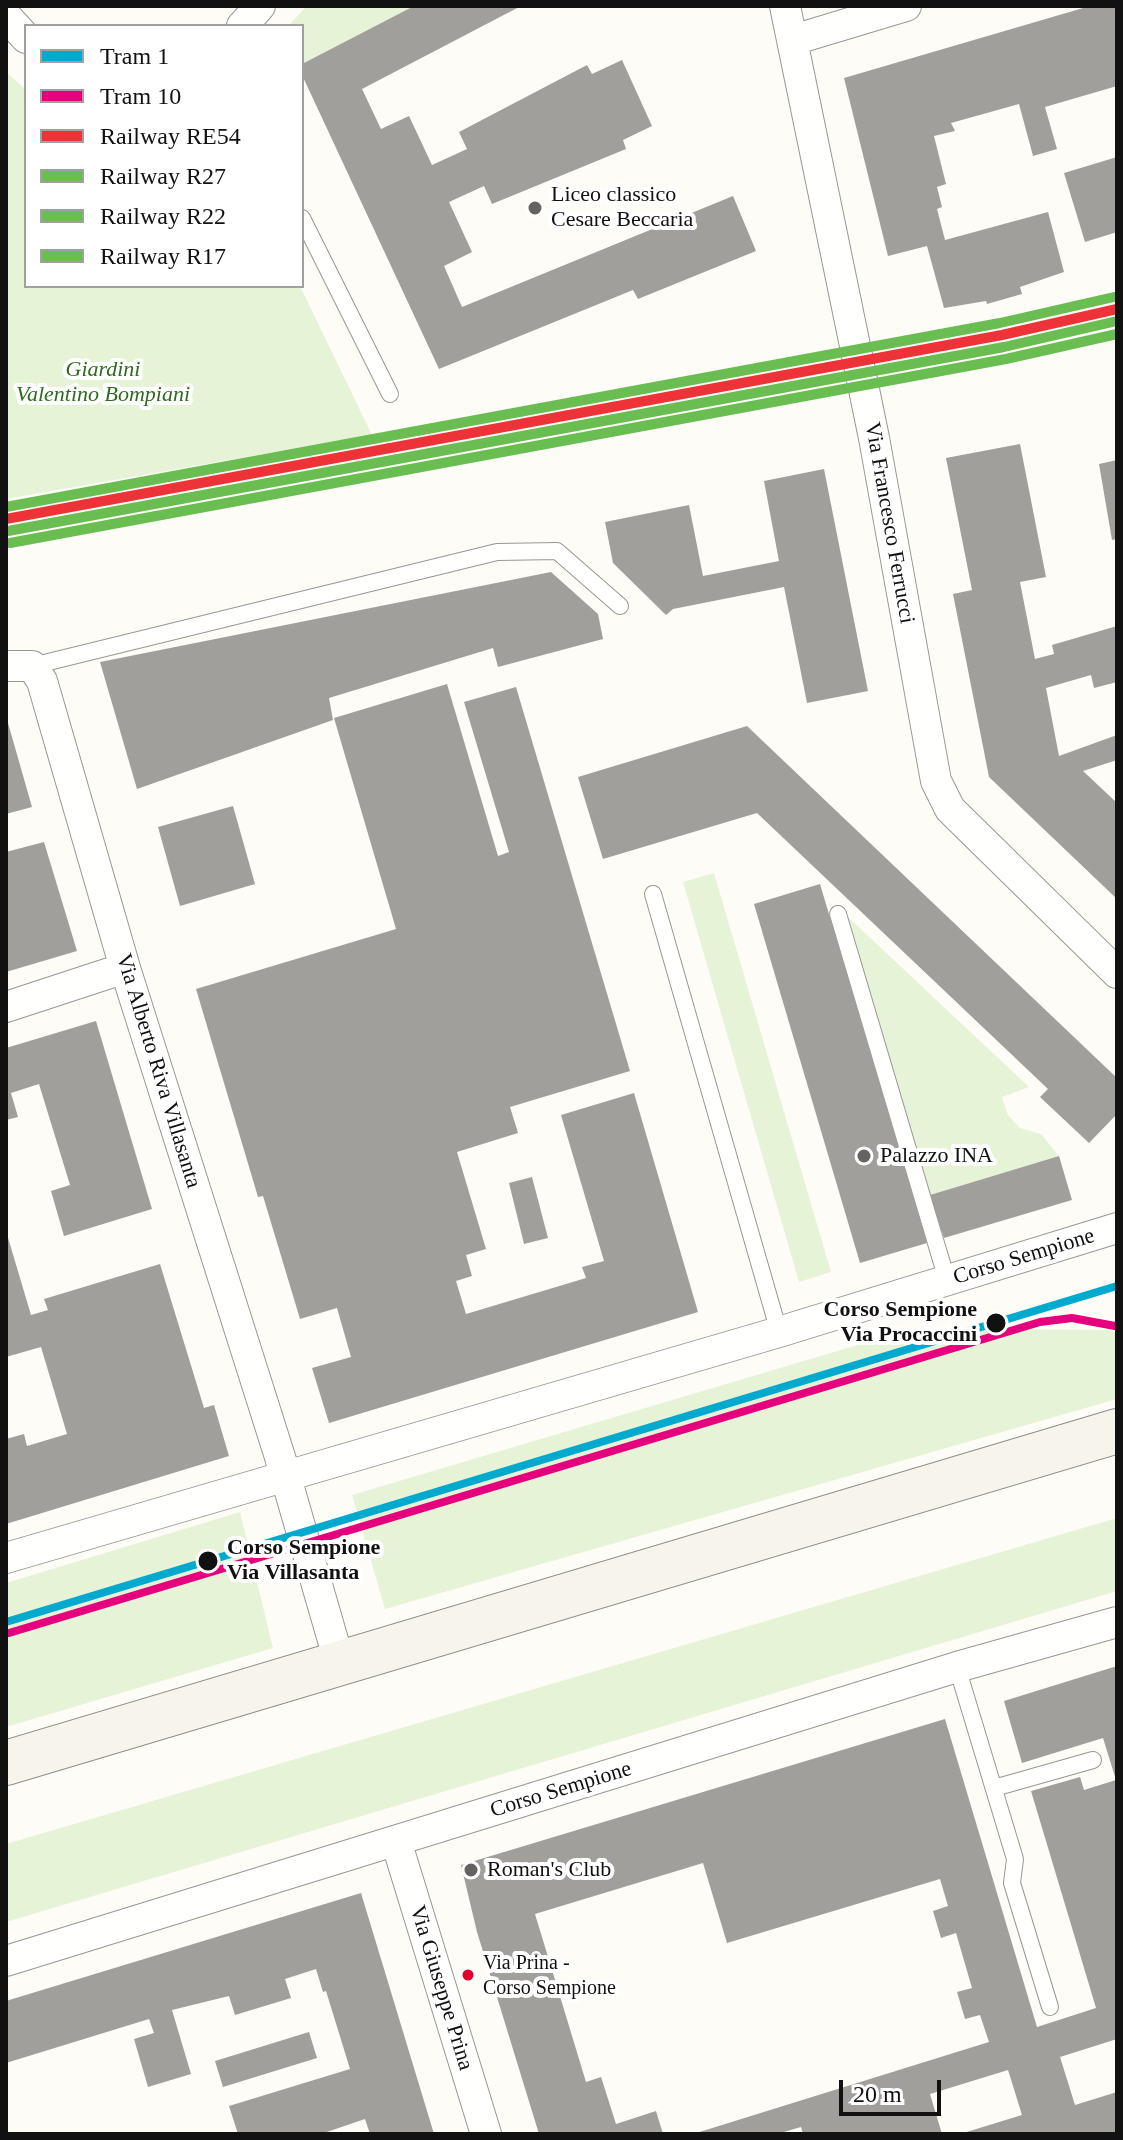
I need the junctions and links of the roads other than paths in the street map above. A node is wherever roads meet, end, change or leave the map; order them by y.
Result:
1 (260, 6) edge
2 (785, 6) edge
3 (906, 6) edge
4 (6, 16) edge
5 (244, 24) edge
6 (24, 36) edge
7 (793, 40) junction
8 (304, 222) edge
9 (390, 394) dead end
10 (620, 606) dead end
11 (19, 666) edge
12 (653, 894) dead end
13 (838, 914) dead end
14 (125, 968) junction
15 (1117, 973) edge
16 (6, 1007) edge
17 (1117, 1228) edge
18 (947, 1280) junction
19 (779, 1332) junction
20 (1117, 1431) edge
21 (286, 1475) junction
22 (6, 1558) edge
23 (1117, 1622) edge
24 (339, 1661) junction
25 (957, 1667) junction
26 (1093, 1760) dead end
27 (6, 1763) edge
28 (994, 1788) junction
29 (396, 1841) junction
30 (6, 1961) edge
31 (1050, 2007) dead end
32 (486, 2134) edge

1 - 5 street
2 - 7 street, Via Francesco Ferrucci
3 - 7 street
4 - 6 street
7 - 15 street, Via Francesco Ferrucci
8 - 9 lane
10 - 11 lane
11 - 14 street, Via Alberto Riva Villasanta
12 - 19 lane
13 - 18 lane
14 - 16 street
14 - 21 street, Via Alberto Riva Villasanta
17 - 18 street, Corso Sempione
18 - 19 street, Corso Sempione
19 - 21 street, Corso Sempione
20 - 24 main road
21 - 22 street, Corso Sempione
21 - 24 street
23 - 25 street, Corso Sempione
24 - 27 main road
25 - 28 lane
25 - 29 street, Corso Sempione
26 - 28 lane
28 - 31 lane
29 - 30 street, Corso Sempione
29 - 32 street, Via Giuseppe Prina

